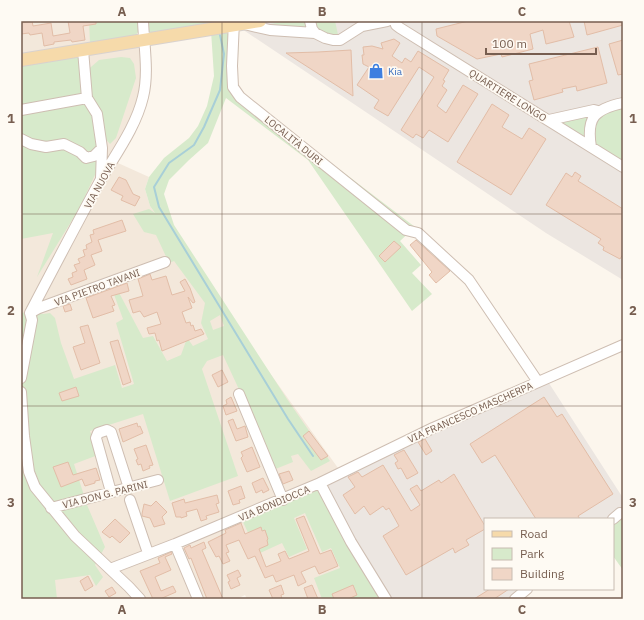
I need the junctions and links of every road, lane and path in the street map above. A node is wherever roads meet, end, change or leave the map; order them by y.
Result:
1 (143, 21) edge
2 (260, 21) edge
3 (310, 21) edge
4 (387, 21) edge
5 (395, 21) edge
6 (237, 23) edge
7 (315, 33) junction
8 (144, 41) junction
9 (83, 50) junction
10 (21, 60) edge
11 (87, 98) junction
12 (623, 103) edge
13 (21, 110) edge
14 (598, 112) junction
15 (549, 120) junction
16 (21, 138) edge
17 (591, 147) junction
18 (102, 148) junction
19 (623, 166) edge
20 (100, 181) junction
21 (165, 262) dead end
22 (26, 313) edge
23 (623, 345) edge
24 (21, 378) edge
25 (538, 382) junction
26 (21, 392) edge
27 (239, 394) dead end
28 (22, 436) edge
29 (158, 480) dead end
30 (320, 483) junction
31 (129, 488) junction
32 (111, 492) junction
33 (130, 500) dead end
34 (283, 500) junction
35 (51, 508) junction
36 (175, 544) junction
37 (148, 553) junction
38 (110, 569) junction
39 (526, 590) edge
40 (140, 599) edge
41 (197, 599) edge
42 (386, 599) edge
43 (515, 599) edge

1 - 8 street, VIA NUOVA
2 - 6 main road
3 - 7 street
4 - 7 street
5 - 15 street, QUARTIERE LONGO
6 - 7 street
6 - 8 main road
6 - 25 street, LOCALITÀ DURI
8 - 9 main road
8 - 20 street, VIA NUOVA
9 - 10 main road
9 - 11 street
11 - 13 street
11 - 18 street
12 - 14 street
14 - 15 street
14 - 17 street
15 - 17 street, QUARTIERE LONGO
16 - 18 street
17 - 19 street, QUARTIERE LONGO
18 - 20 street
20 - 22 street, VIA NUOVA
21 - 22 street, VIA PIETRO TAVANI
22 - 24 street
23 - 25 street, VIA FRANCESCO MASCHERPA
25 - 30 street, VIA FRANCESCO MASCHERPA
26 - 28 street
27 - 34 street
28 - 35 street
29 - 31 street, VIA DON G. PARINI
30 - 34 street, VIA BONDIOCCA
30 - 42 street, VIA BONDIOCCA
31 - 32 street, VIA DON G. PARINI
31 - 32 street
32 - 35 street, VIA DON G. PARINI
33 - 37 street
34 - 36 street, VIA BONDIOCCA
35 - 38 street
36 - 37 street, VIA BONDIOCCA
36 - 41 street
37 - 38 street, VIA BONDIOCCA
38 - 40 street
39 - 43 street

